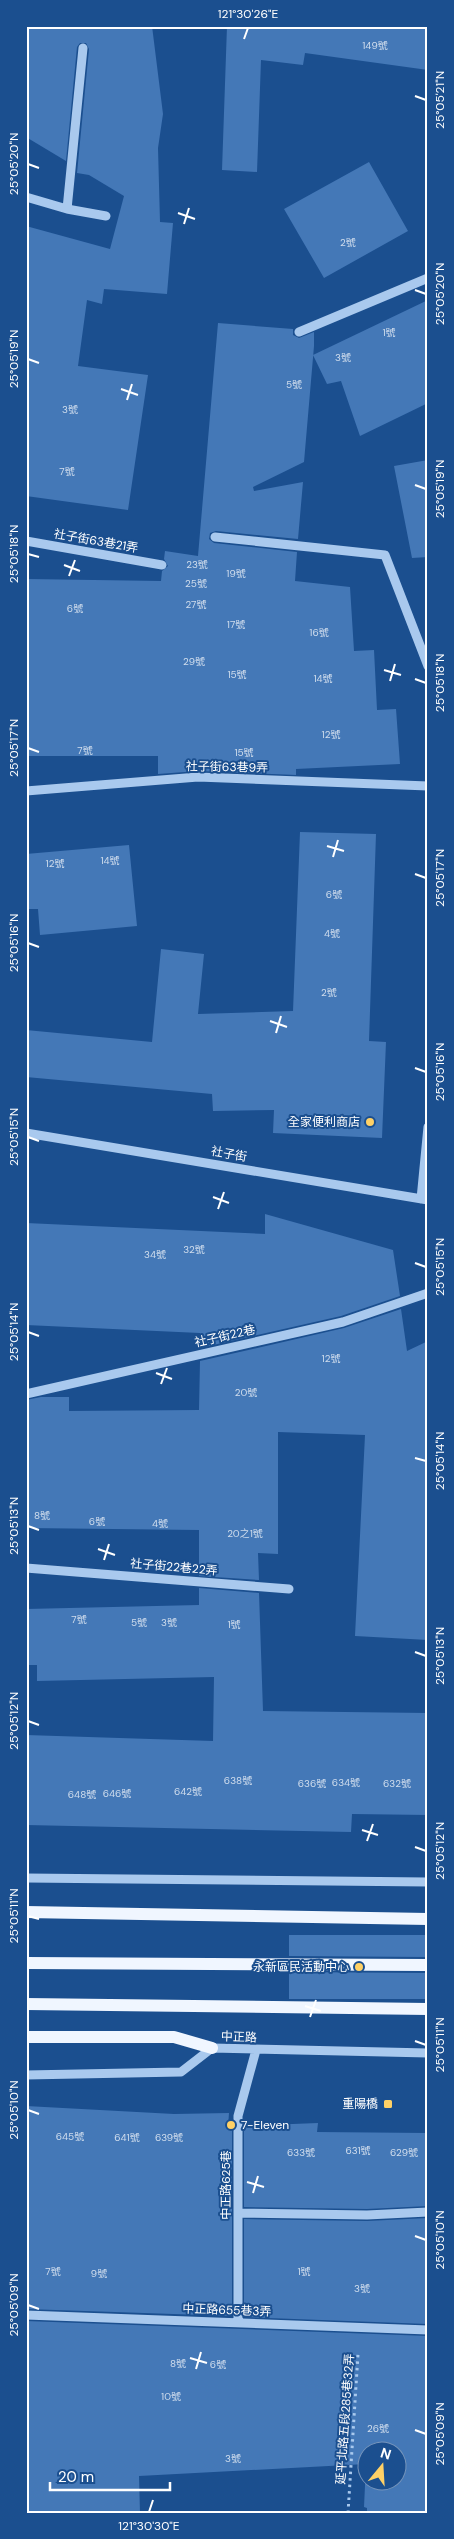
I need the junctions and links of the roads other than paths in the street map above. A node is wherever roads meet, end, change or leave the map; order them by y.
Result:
1 (83, 48) dead end
2 (26, 197) edge
3 (67, 209) junction
4 (106, 216) dead end
5 (428, 278) edge
6 (298, 332) dead end
7 (215, 537) dead end
8 (26, 541) edge
9 (162, 565) dead end
10 (428, 666) edge
11 (428, 786) edge
12 (26, 792) edge
13 (428, 1127) edge
14 (26, 1133) edge
15 (424, 1200) edge
16 (428, 1294) edge
17 (26, 1394) edge
18 (26, 1568) edge
19 (289, 1589) dead end
20 (26, 1878) edge
21 (428, 1882) edge
22 (26, 1912) edge
23 (428, 1919) edge
24 (26, 1963) edge
25 (428, 1965) edge
26 (26, 2004) edge
27 (428, 2008) edge
28 (26, 2037) edge
29 (212, 2048) junction
30 (256, 2050) junction
31 (428, 2053) edge
32 (26, 2075) edge
33 (428, 2212) edge
34 (238, 2213) junction
35 (26, 2315) edge
36 (238, 2323) junction
37 (428, 2330) edge

1 - 3 street
2 - 3 street
3 - 4 street
5 - 6 street
7 - 10 street
8 - 9 street, 社子街63巷21弄
11 - 12 street, 社子街63巷9弄
13 - 15 street
14 - 15 street, 社子街
16 - 17 street, 社子街22巷
18 - 19 street, 社子街22巷22弄
20 - 21 street
22 - 23 main road
24 - 25 main road
26 - 27 main road
28 - 29 main road
29 - 30 street, 中正路
29 - 32 street, 中正路
30 - 31 street, 中正路
30 - 34 street, 中正路625巷
33 - 34 street
34 - 36 street, 中正路625巷
35 - 36 street, 中正路655巷3弄
36 - 37 street, 中正路655巷3弄

